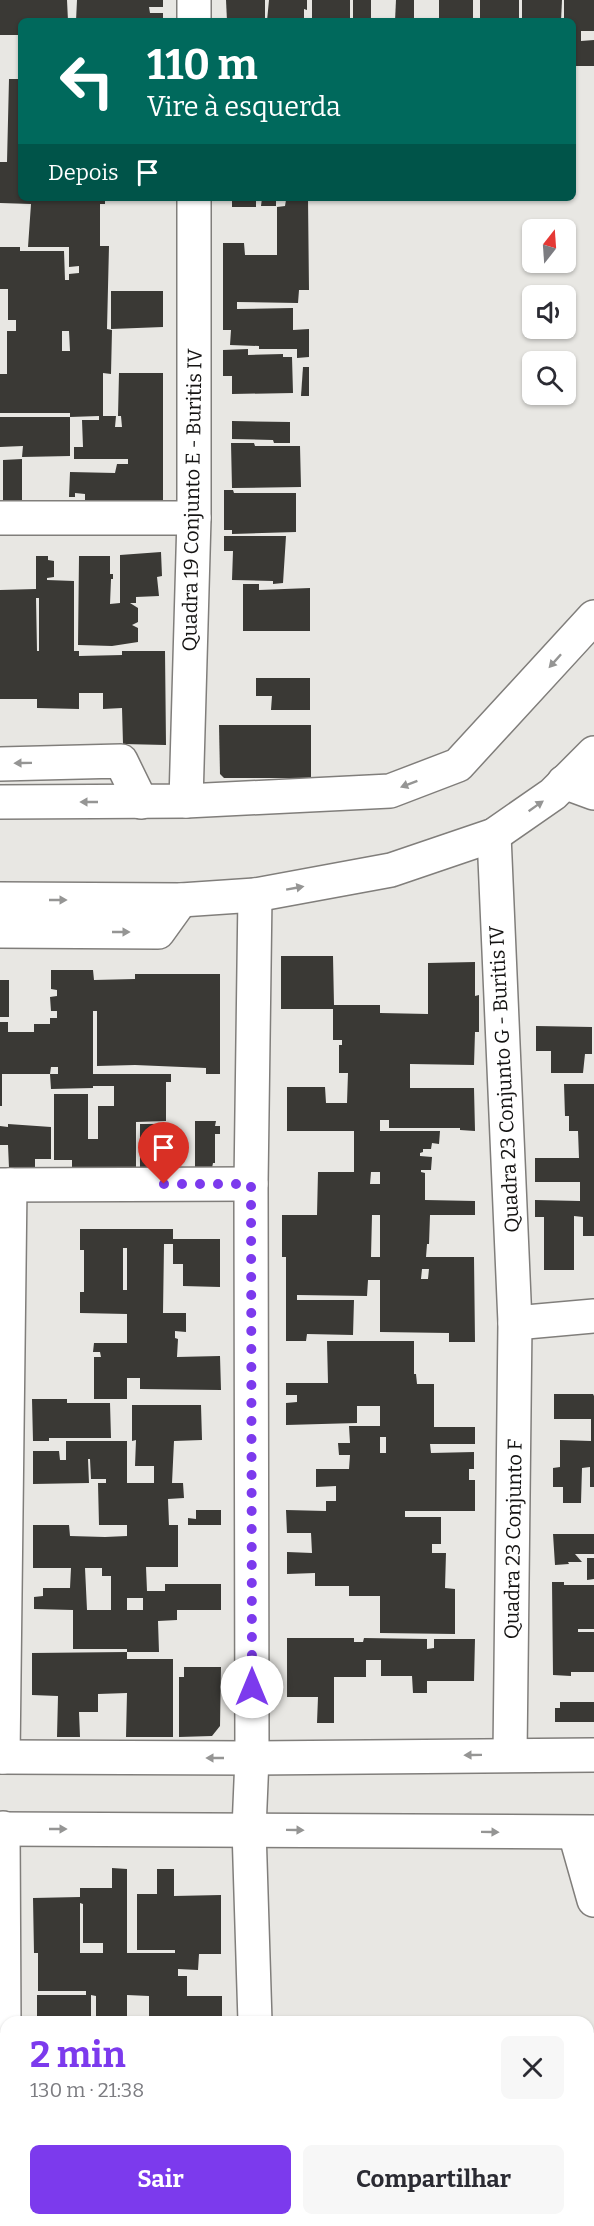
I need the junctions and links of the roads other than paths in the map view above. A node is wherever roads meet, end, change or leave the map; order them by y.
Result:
1 (194, 0) edge
2 (194, 18) edge
3 (194, 201) edge
4 (0, 518) edge
5 (194, 518) junction
6 (594, 617) edge
7 (594, 753) edge
8 (0, 764) edge
9 (579, 788) edge
10 (186, 801) junction
11 (0, 802) edge
12 (141, 802) junction
13 (494, 836) junction
14 (255, 895) junction
15 (0, 899) edge
16 (181, 900) junction
17 (0, 932) edge
18 (251, 1184) junction
19 (5, 1185) edge
20 (594, 1316) edge
21 (515, 1323) junction
22 (510, 1755) junction
23 (594, 1755) edge
24 (2, 1757) edge
25 (252, 1758) junction
26 (1, 1828) edge
27 (249, 1829) junction
28 (585, 1832) edge
29 (594, 1900) edge
30 (3, 2016) edge
31 (255, 2016) edge

1 - 2 street
3 - 5 street, Quadra 19 Conjunto E - Buritis IV
4 - 5 street
5 - 10 street, Quadra 19 Conjunto E - Buritis IV
6 -> 10 street
7 - 9 street
12 -> 8 street
13 -> 9 street
10 - 12 street
12 -> 11 street
14 -> 13 street
13 - 21 street, Quadra 23 Conjunto G - Buritis IV
14 - 16 street
14 - 18 street
15 -> 16 street
17 -> 16 street
18 - 19 street
18 - 25 street
19 - 24 street
20 - 21 street
21 - 22 street, Quadra 23 Conjunto F
22 - 23 street
22 -> 25 street
25 -> 24 street
25 - 27 street
26 -> 27 street
26 - 30 street
27 -> 28 street
27 - 31 street
28 - 29 street

